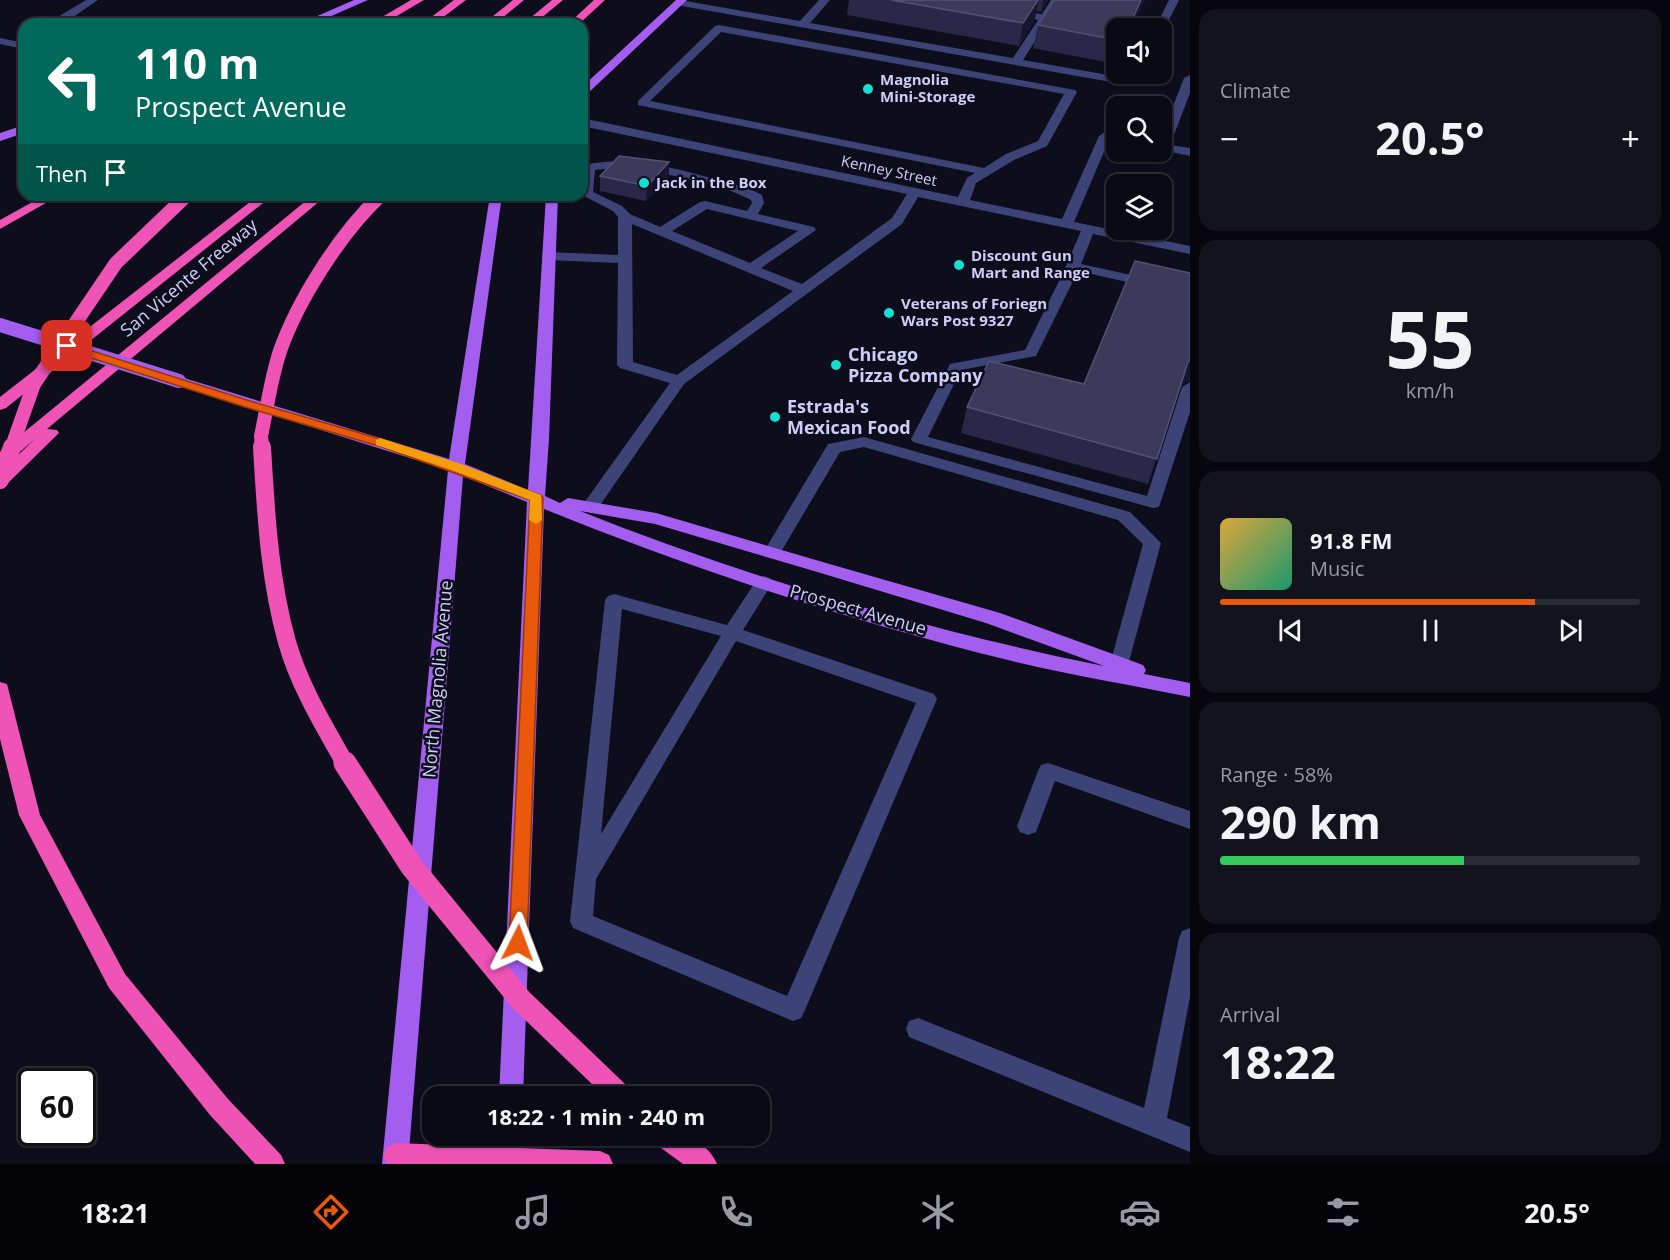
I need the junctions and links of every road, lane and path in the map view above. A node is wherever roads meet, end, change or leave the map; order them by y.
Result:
1 (93, 0) edge
2 (363, 0) edge
3 (419, 0) edge
4 (519, 0) edge
5 (558, 0) edge
6 (600, 0) edge
7 (1056, 0) edge
8 (1174, 0) edge
9 (681, 1) edge
10 (819, 2) edge
11 (457, 3) edge
12 (998, 10) edge
13 (63, 18) edge
14 (319, 18) edge
15 (386, 18) edge
16 (435, 18) edge
17 (496, 18) edge
18 (536, 18) edge
19 (580, 18) edge
20 (1045, 18) junction
21 (1165, 18) edge
22 (802, 24) junction
23 (0, 41) edge
24 (18, 45) edge
25 (1016, 62) junction
26 (1106, 78) edge
27 (1190, 78) edge
28 (588, 87) edge
29 (1172, 122) edge
30 (588, 123) edge
31 (18, 131) edge
32 (1106, 136) edge
33 (0, 137) edge
34 (1172, 149) edge
35 (1190, 152) edge
36 (986, 172) junction
37 (588, 180) edge
38 (914, 193) junction
39 (588, 194) edge
40 (43, 201) edge
41 (181, 201) edge
42 (259, 201) edge
43 (314, 201) edge
44 (375, 201) edge
45 (495, 201) edge
46 (552, 201) edge
47 (962, 203) junction
48 (750, 216) junction
49 (625, 217) junction
50 (1066, 224) junction
51 (0, 225) edge
52 (1088, 229) junction
53 (661, 232) junction
54 (1190, 250) edge
55 (548, 256) junction
56 (625, 259) junction
57 (1073, 266) junction
58 (751, 268) junction
59 (804, 290) junction
60 (1190, 292) edge
61 (174, 315) junction
62 (0, 325) edge
63 (679, 381) junction
64 (1190, 387) edge
65 (0, 405) edge
66 (0, 460) edge
67 (456, 467) junction
68 (0, 480) edge
69 (536, 498) junction
70 (590, 507) junction
71 (772, 553) junction
72 (764, 582) junction
73 (732, 633) junction
74 (1119, 670) junction
75 (0, 689) edge
76 (1190, 690) edge
77 (1190, 820) edge
78 (1028, 826) dead end
79 (586, 877) junction
80 (1190, 938) edge
81 (918, 1029) dead end
82 (511, 1086) edge
83 (611, 1086) edge
84 (1153, 1124) junction
85 (1190, 1140) edge
86 (509, 1146) edge
87 (680, 1146) edge
88 (395, 1160) edge
89 (508, 1163) edge
90 (272, 1164) edge
91 (600, 1164) edge
92 (704, 1164) edge

1 - 13 street
2 - 14 main road
3 - 15 highway
4 - 17 highway
5 - 18 highway
6 - 19 highway
7 - 20 street
8 - 21 street
9 - 22 street
9 - 28 main road
10 - 22 street
11 - 16 highway
12 - 20 street
20 - 25 street
22 - 25 street
23 - 24 street
25 - 26 street
27 - 29 street
30 - 38 street, Kenney Street
31 - 33 main road
32 - 50 street
34 - 35 street
36 - 36 street
36 - 47 street
37 - 48 street
38 - 47 street, Kenney Street
38 - 59 street
39 - 49 street
40 - 51 highway
41 - 68 highway, bridge
42 - 65 highway, San Vicente Freeway
43 - 61 highway, San Vicente Freeway
44 - 83 highway, bridge
45 - 67 main road, North Magnolia Avenue
46 - 55 main road
47 - 50 street, Kenney Street
48 - 53 street
48 - 58 street
49 - 53 street
49 - 56 street
50 - 52 street, Kenney Street
52 - 54 street, Kenney Street
52 - 57 street
53 - 58 street
55 - 56 street
55 - 69 main road
56 - 63 street
57 - 60 street
57 - 64 street
58 - 59 street
59 - 63 street
61 - 66 highway, San Vicente Freeway
61 - 68 highway
62 - 67 main road, Prospect Avenue, bridge
63 - 70 street
67 - 69 main road, Prospect Avenue
67 - 88 main road, North Magnolia Avenue
69 - 70 main road, Prospect Avenue
69 - 72 main road, Prospect Avenue
69 - 82 main road
70 - 71 main road, Prospect Avenue
71 - 74 main road, Prospect Avenue
71 - 74 street
72 - 73 street
72 - 74 main road, Prospect Avenue
73 - 79 street
73 - 79 street
73 - 79 street
74 - 76 main road, Prospect Avenue
75 - 90 highway
77 - 78 street
80 - 84 street
81 - 84 street
84 - 85 street
86 - 89 main road
87 - 92 highway
88 - 89 highway
89 - 91 highway

